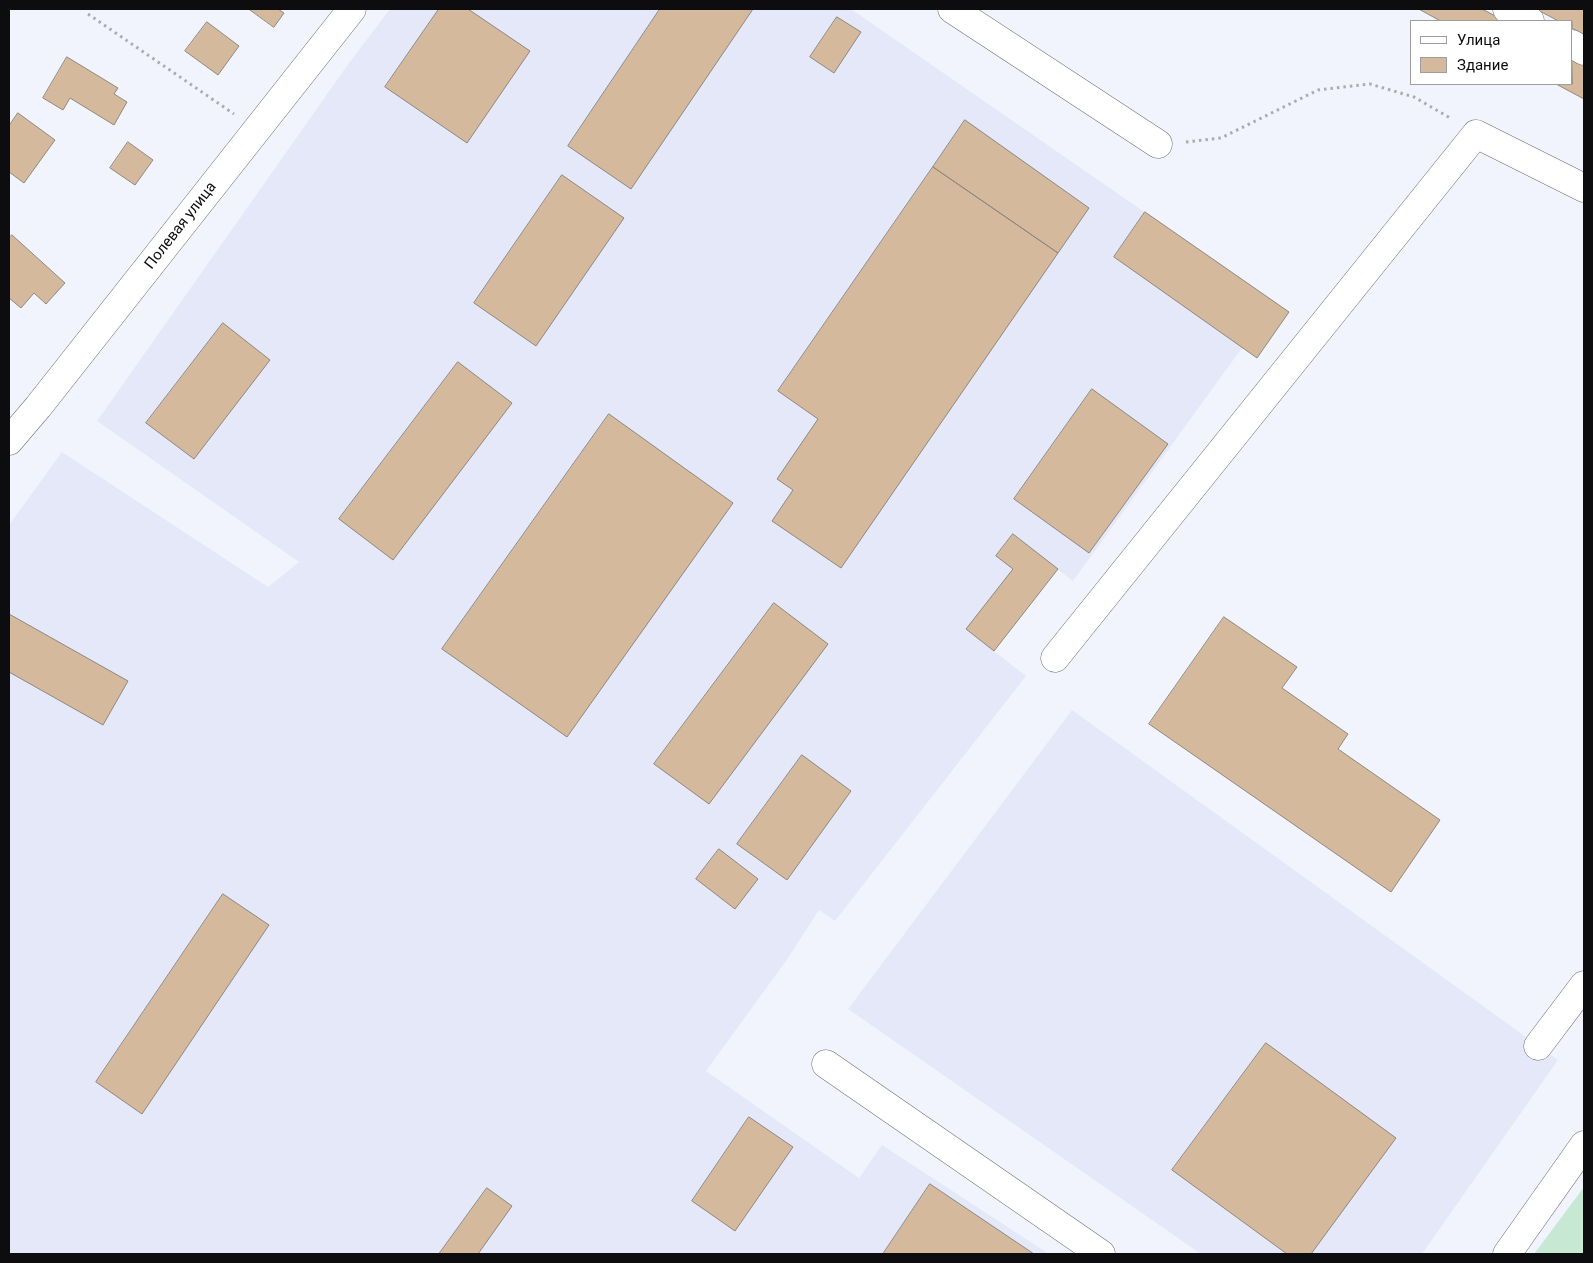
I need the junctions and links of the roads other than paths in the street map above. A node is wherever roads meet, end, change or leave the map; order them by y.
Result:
1 (352, 9) edge
2 (952, 9) edge
3 (1507, 9) edge
4 (1528, 20) edge
5 (1573, 45) edge
6 (1584, 51) edge
7 (1158, 144) road end
8 (1584, 188) edge
9 (9, 441) edge
10 (1056, 658) dead end
11 (1584, 985) edge
12 (1538, 1046) dead end
13 (826, 1064) dead end
14 (1584, 1145) edge
15 (1101, 1254) edge
16 (1507, 1254) edge

1 - 9 street, Полевая улица
2 - 7 street
3 - 4 street
5 - 6 street
8 - 10 street
11 - 12 street
13 - 15 street
14 - 16 street

